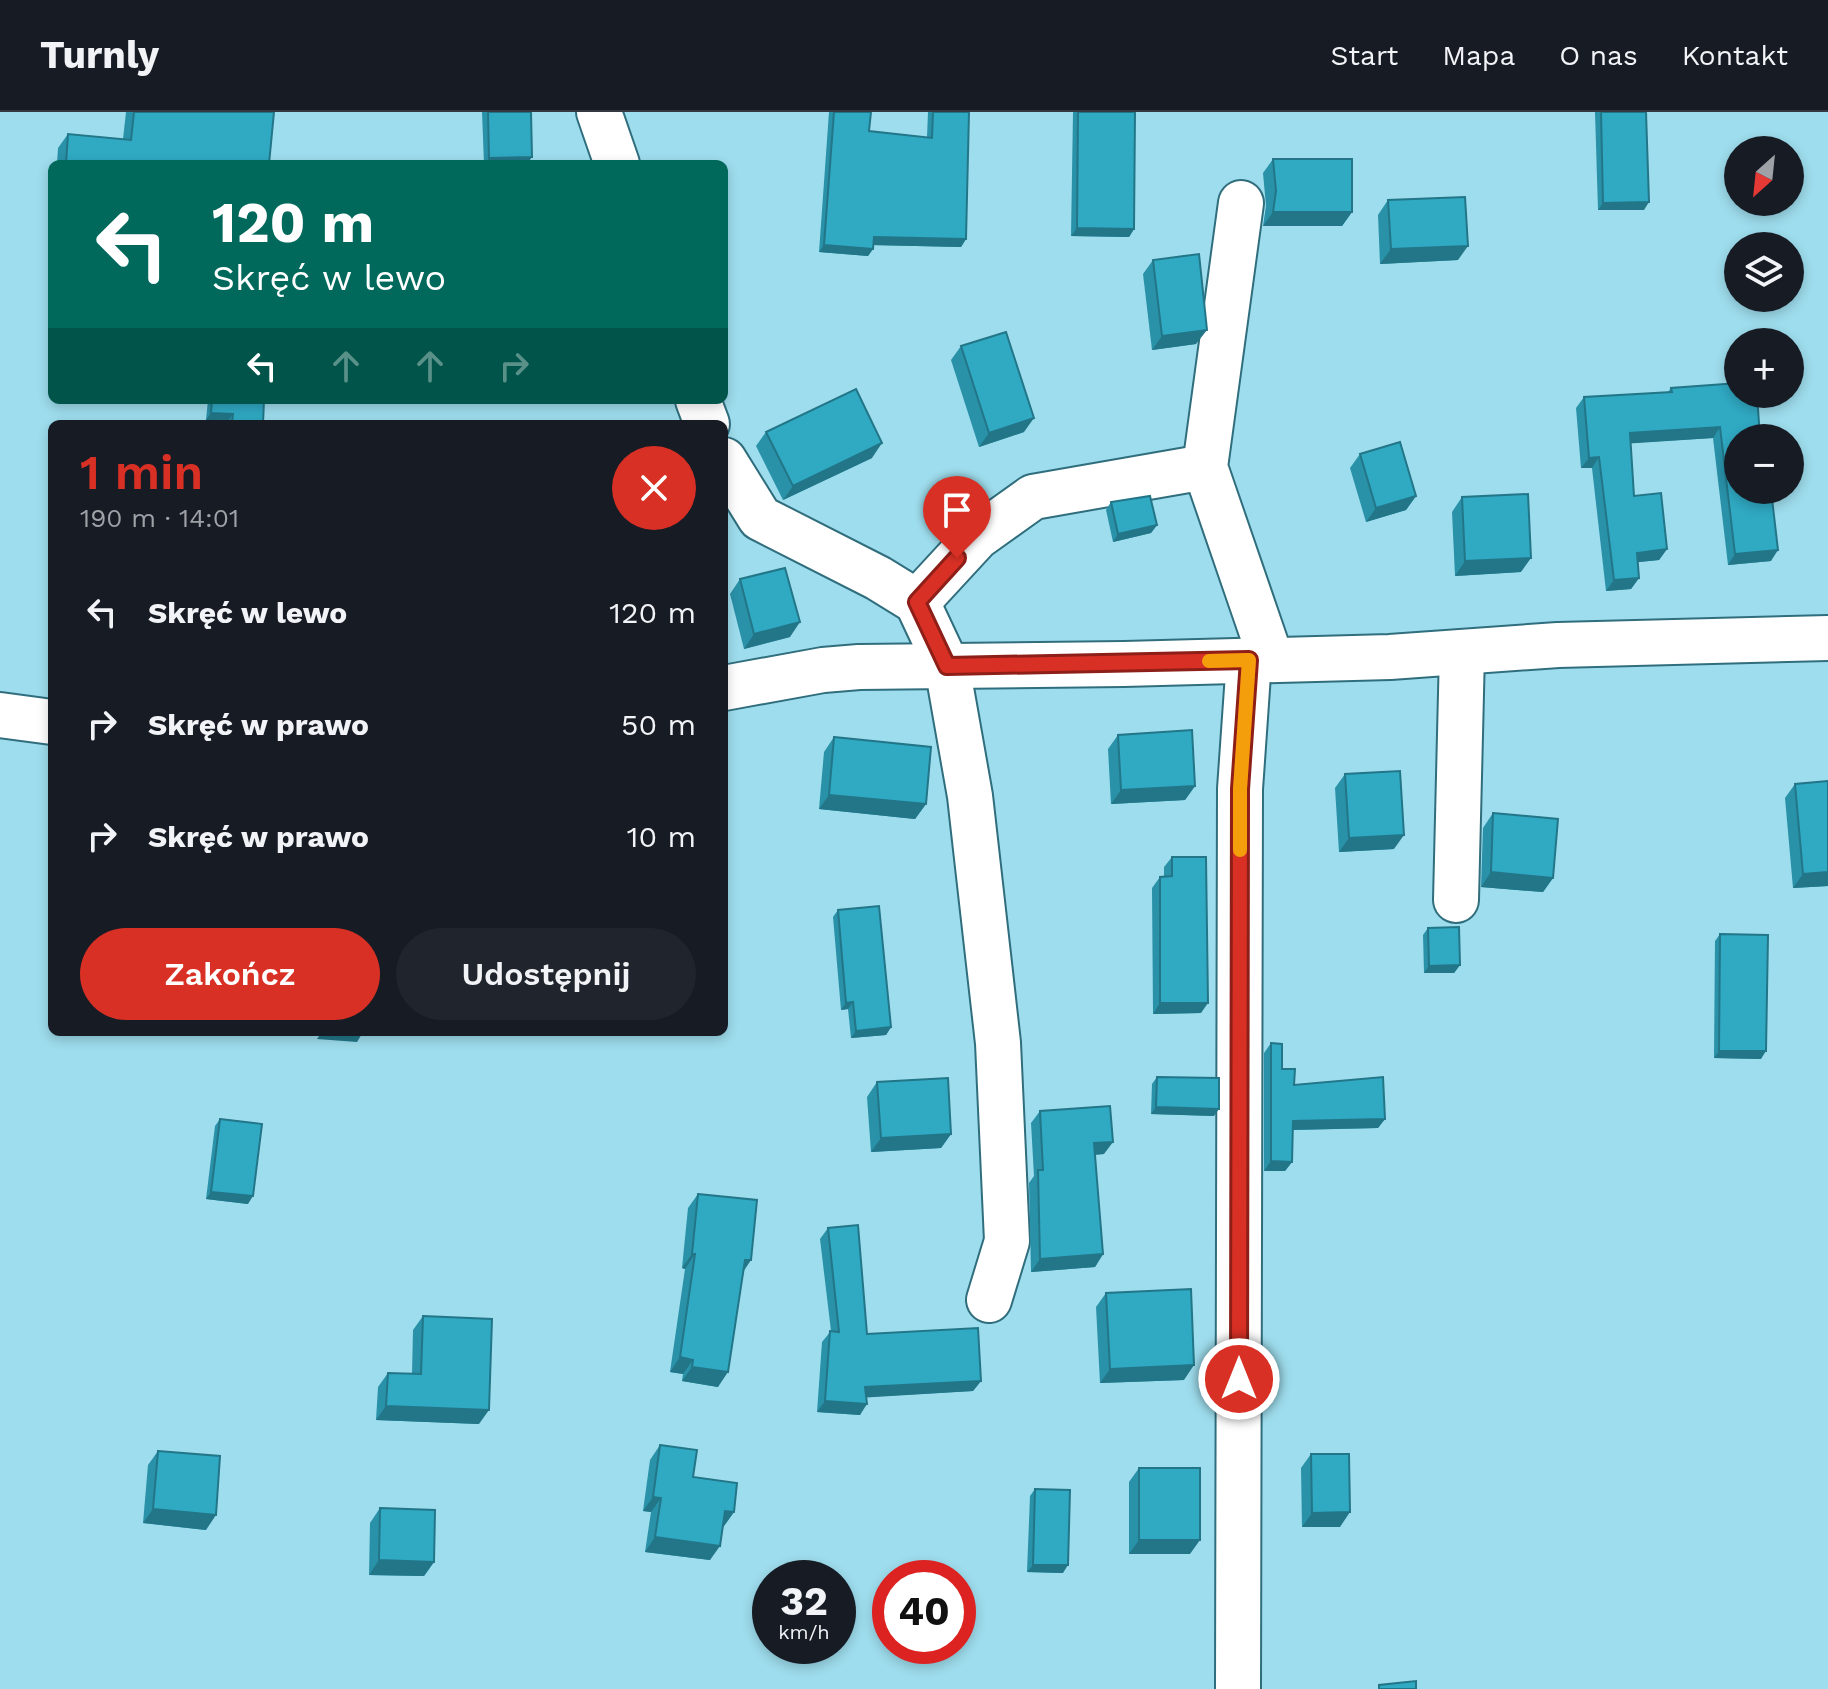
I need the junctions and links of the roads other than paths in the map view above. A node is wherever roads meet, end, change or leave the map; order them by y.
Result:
1 (599, 112) edge
2 (616, 160) edge
3 (1241, 203) dead end
4 (728, 466) edge
5 (1205, 467) junction
6 (917, 602) junction
7 (1828, 638) edge
8 (1462, 652) junction
9 (1260, 660) junction
10 (947, 666) junction
11 (728, 687) edge
12 (0, 715) edge
13 (48, 721) edge
14 (1456, 900) dead end
15 (989, 1300) dead end
16 (1238, 1689) edge

1 - 2 street
3 - 5 street
4 - 6 street
5 - 6 street
5 - 9 street
6 - 10 street
7 - 8 street
8 - 9 street
8 - 14 street
9 - 10 street
9 - 16 street
10 - 11 street
10 - 15 street
12 - 13 street

